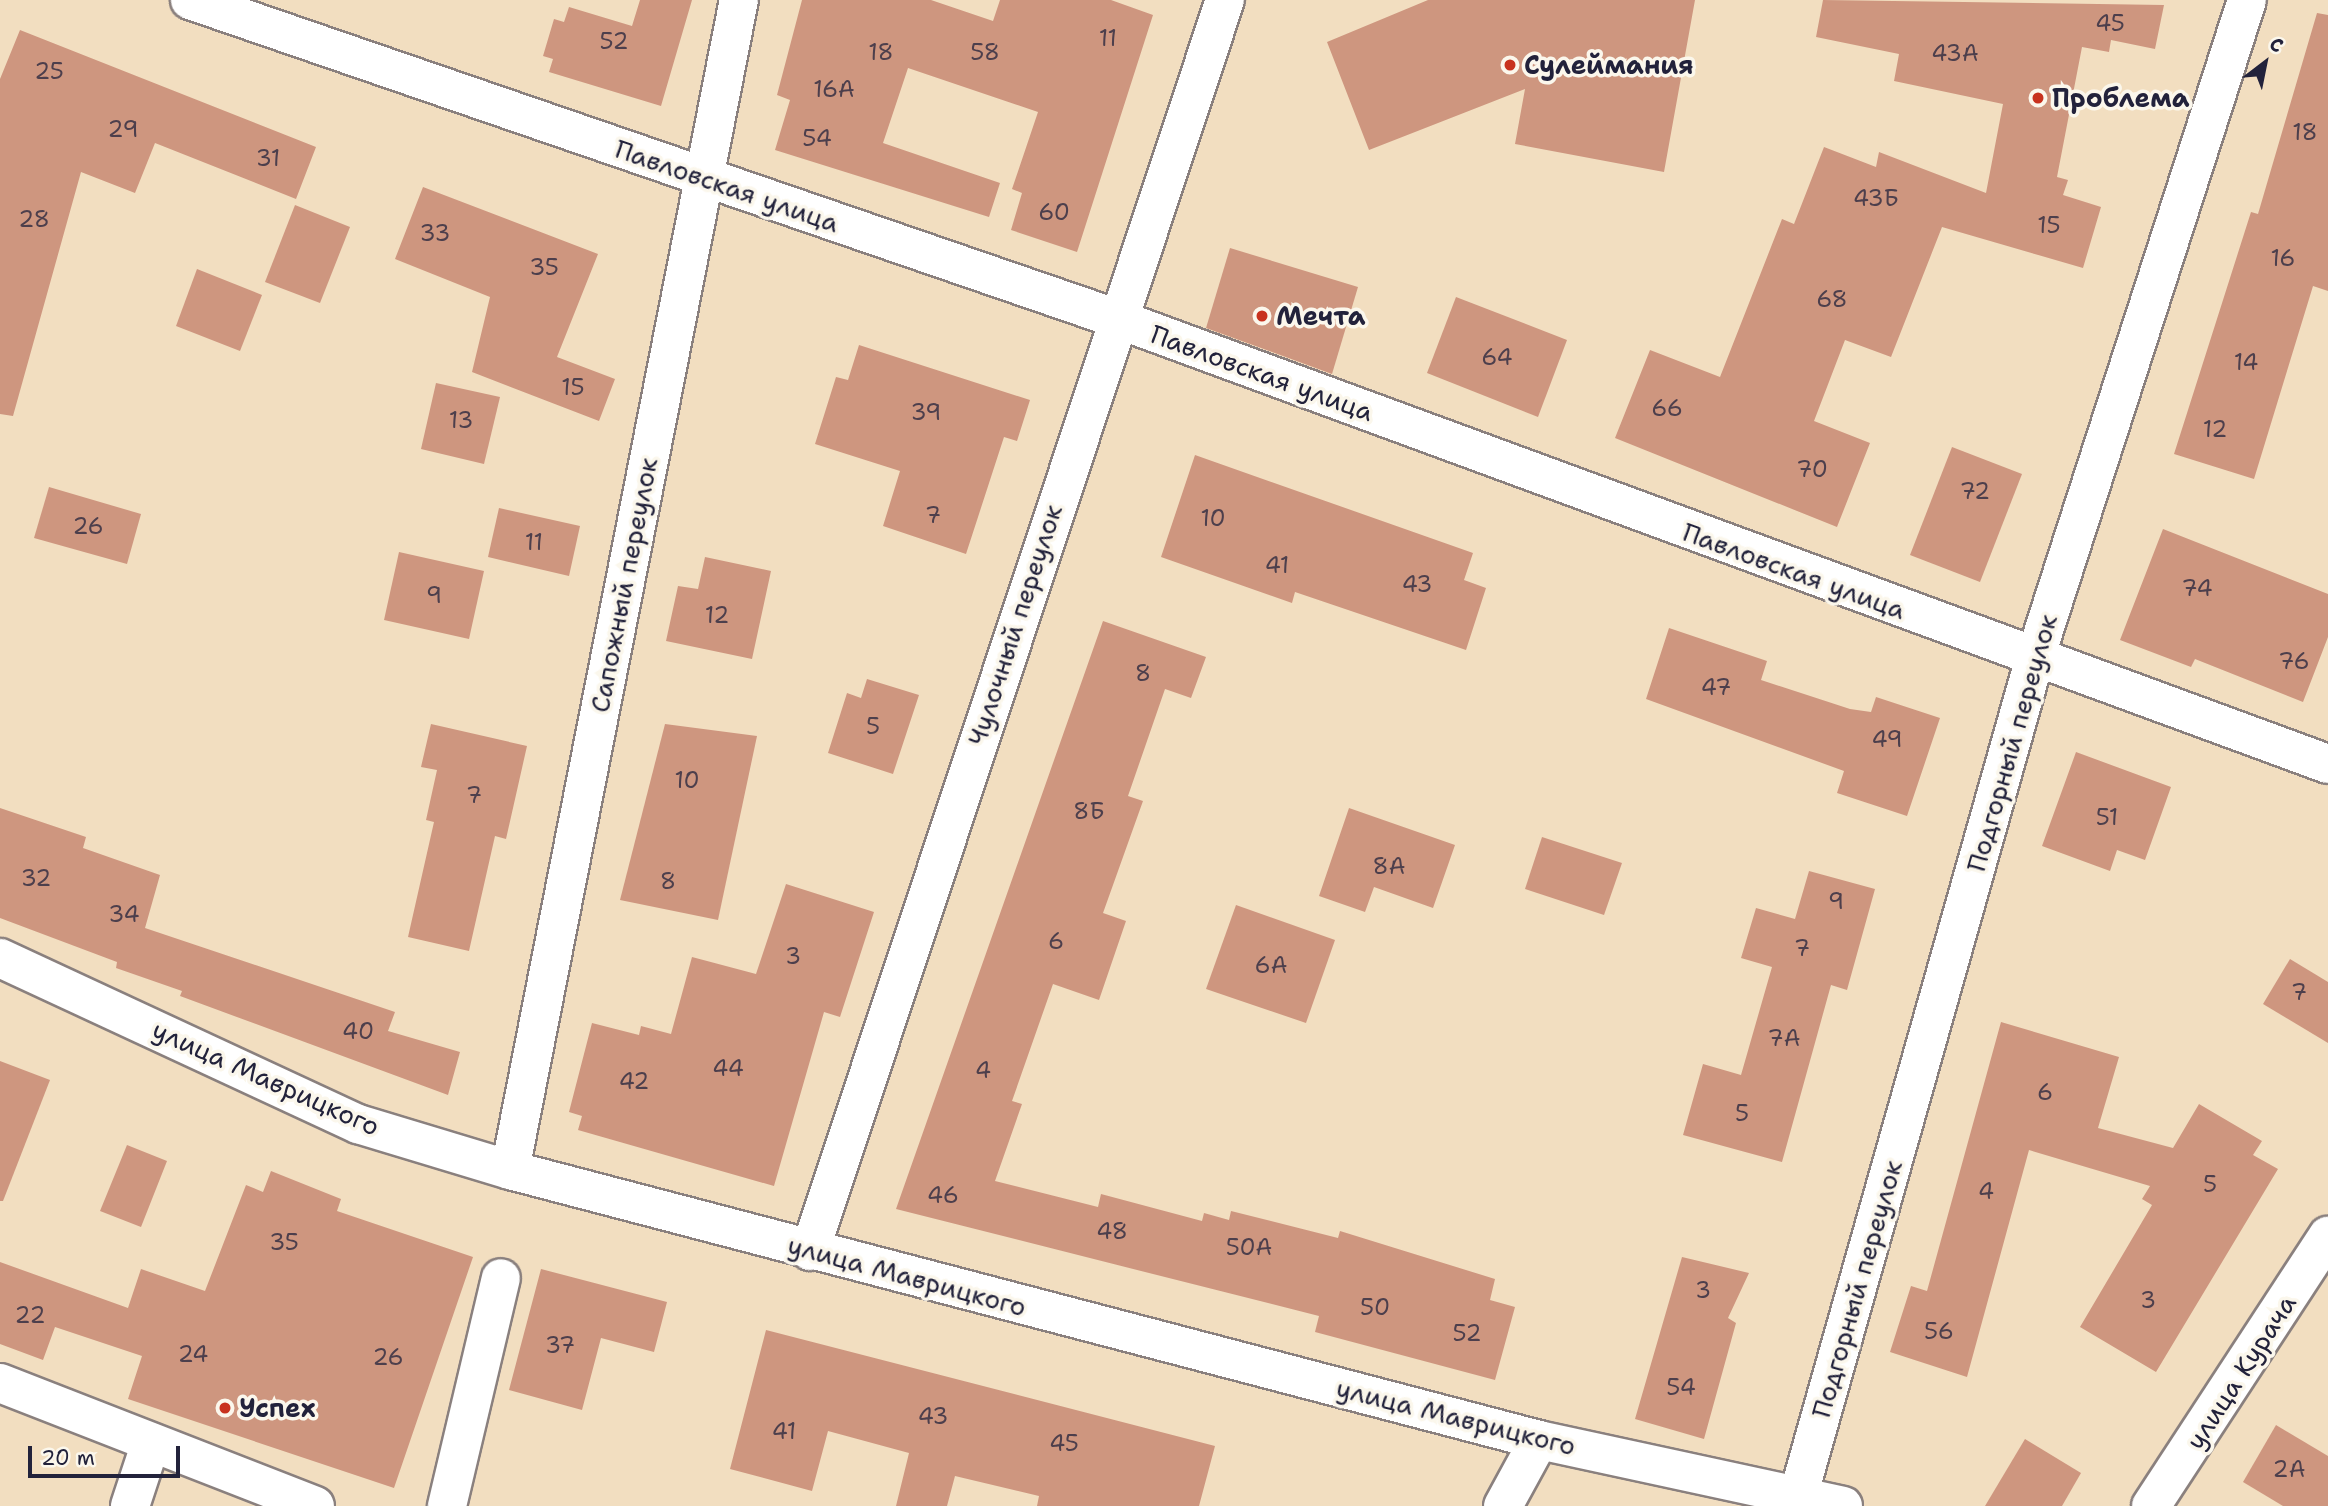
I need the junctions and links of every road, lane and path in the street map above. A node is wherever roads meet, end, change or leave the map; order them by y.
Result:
1 (190, 0) edge
2 (739, 0) edge
3 (1225, 0) edge
4 (2247, 0) edge
5 (703, 179) junction
6 (1115, 318) junction
7 (2034, 661) junction
8 (2328, 764) edge
9 (0, 958) edge
10 (510, 1170) junction
11 (2328, 1236) edge
12 (810, 1251) junction
13 (501, 1278) dead end
14 (0, 1383) edge
15 (1539, 1440) junction
16 (151, 1442) junction
17 (1799, 1493) junction
18 (130, 1506) edge
19 (315, 1506) edge
20 (447, 1506) edge
21 (1503, 1506) edge
22 (1843, 1506) edge
23 (2151, 1506) edge

1 - 5 street, Павловская улица
2 - 5 street, Сапожный переулок
3 - 6 street, Чулочный переулок
4 - 7 street, Подгорный переулок
5 - 6 street, Павловская улица
5 - 10 street, Сапожный переулок
6 - 7 street, Павловская улица
6 - 12 street, Чулочный переулок
7 - 8 street, Павловская улица
7 - 17 street, Подгорный переулок
9 - 10 street, улица Маврицкого
10 - 12 street, улица Маврицкого
11 - 23 street, улица Курача
12 - 15 street, улица Маврицкого
13 - 20 street
14 - 16 street
15 - 17 street, улица Маврицкого
15 - 21 street
16 - 18 street
16 - 19 street
17 - 22 street, улица Маврицкого

